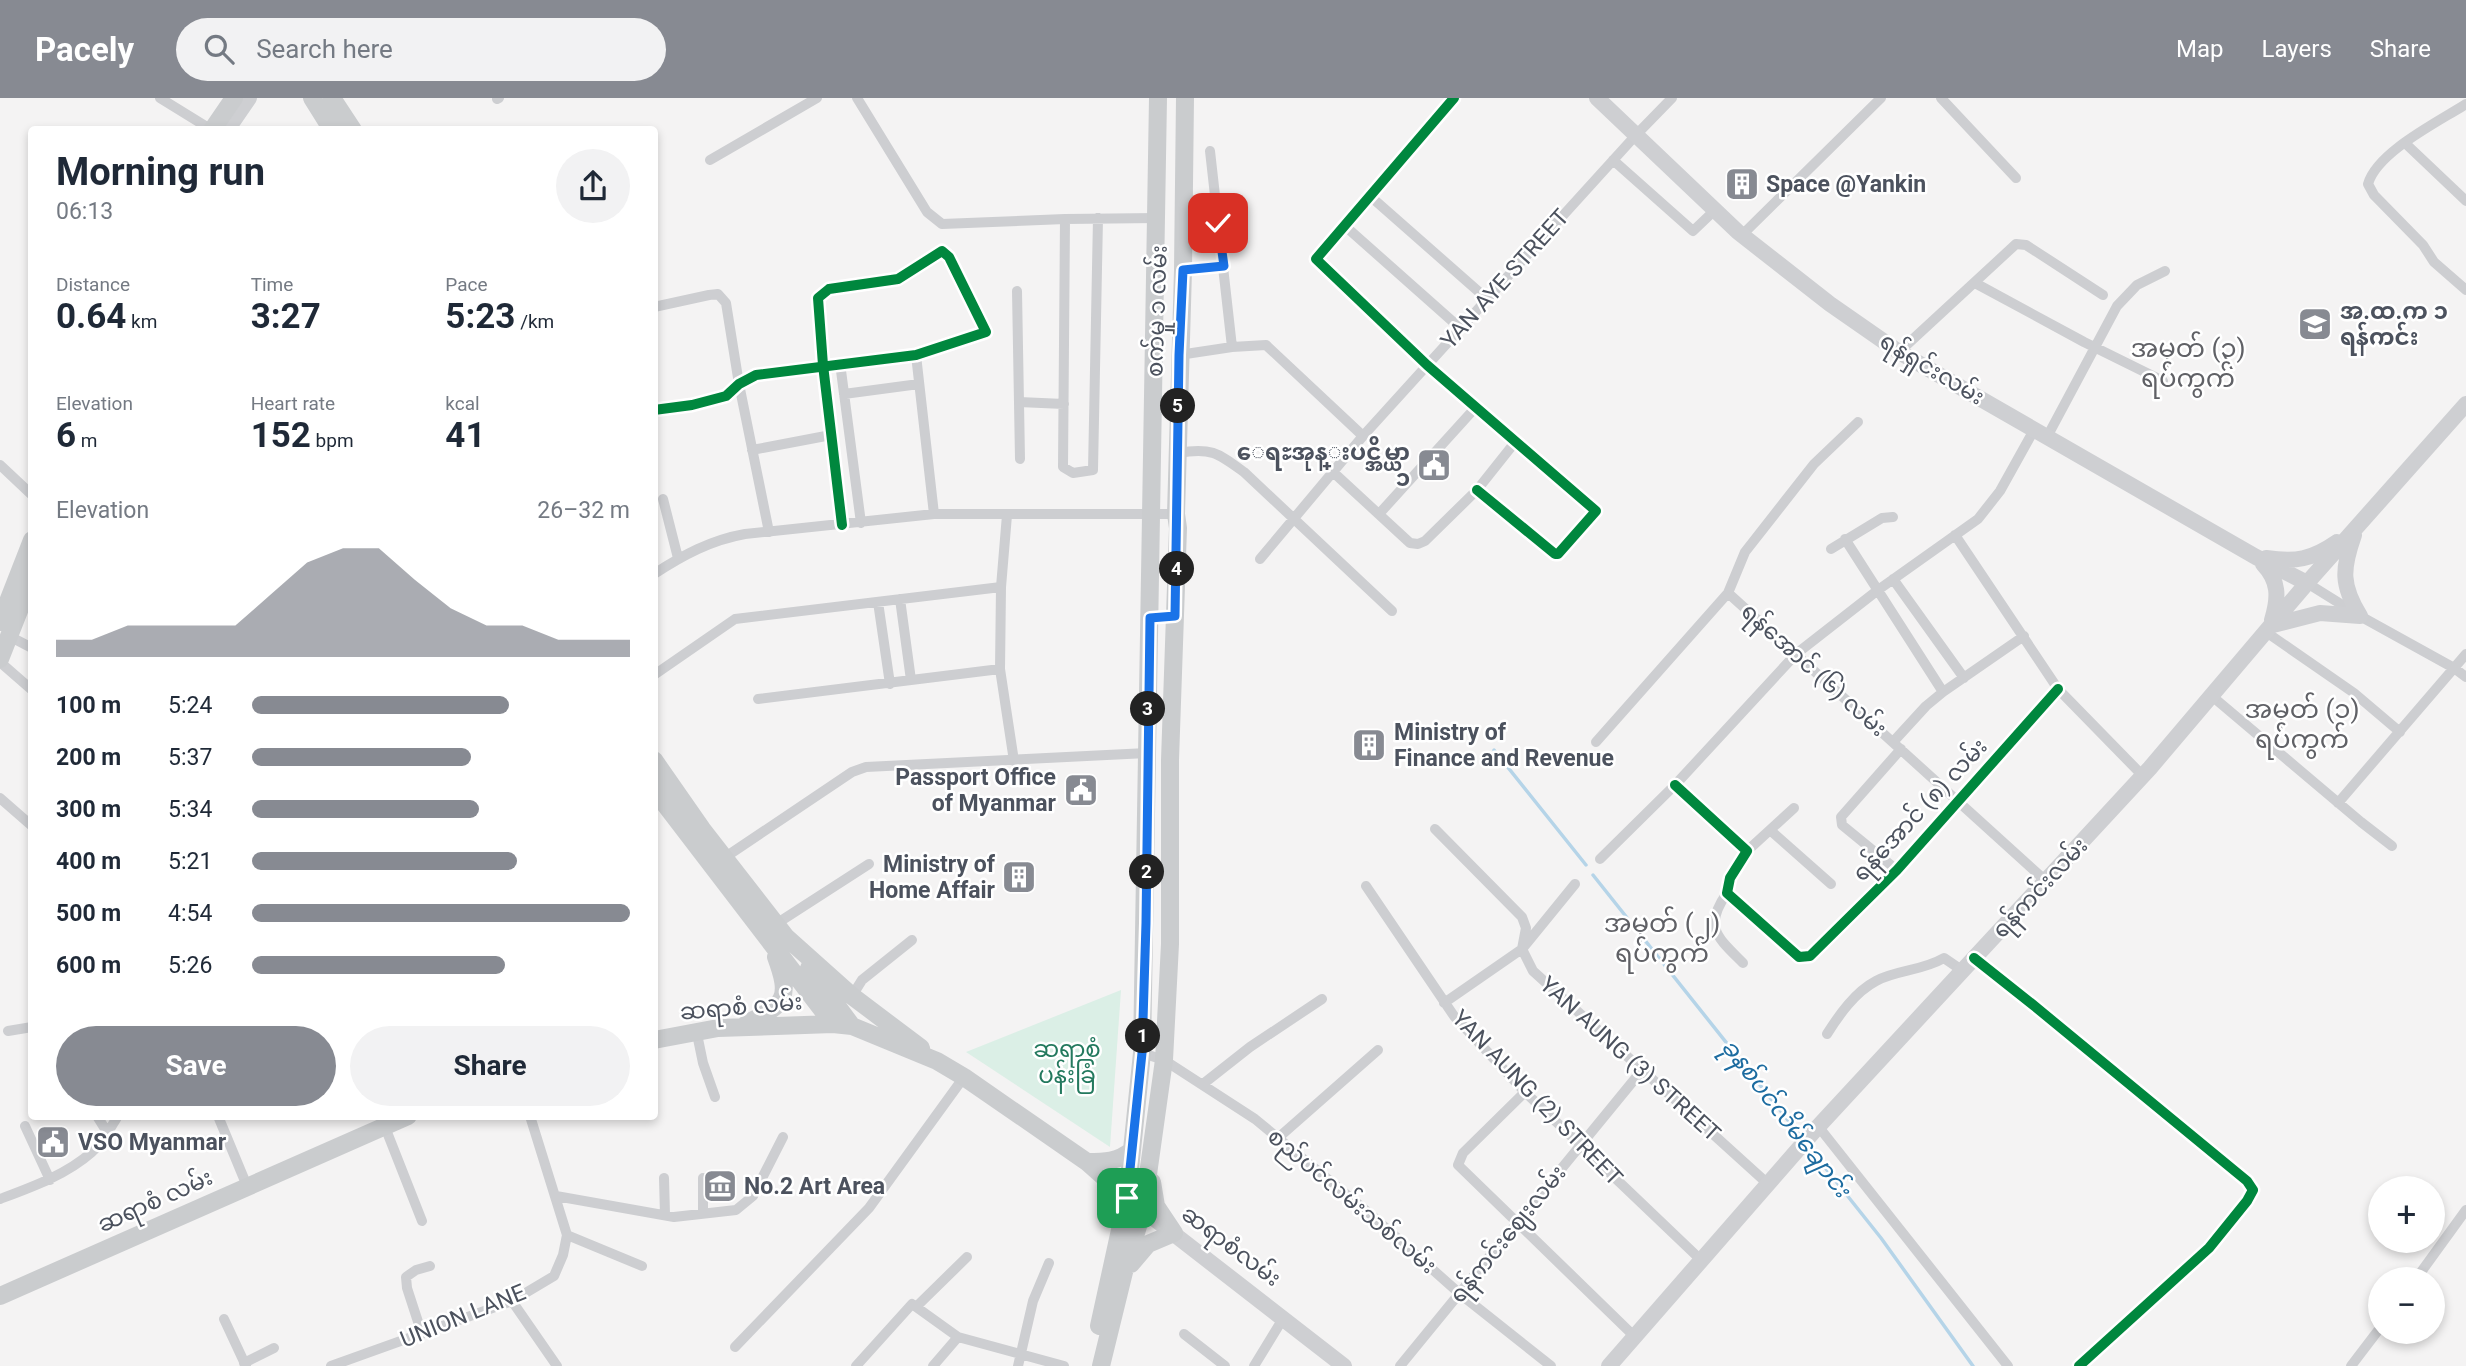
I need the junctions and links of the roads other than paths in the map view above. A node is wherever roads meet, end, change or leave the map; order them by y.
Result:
1 (160, 98) edge
2 (226, 98) edge
3 (234, 98) edge
4 (242, 98) edge
5 (249, 98) edge
6 (817, 98) edge
7 (857, 98) edge
8 (1158, 98) edge
9 (1185, 98) edge
10 (1454, 98) edge
11 (1597, 98) edge
12 (1672, 98) edge
13 (1881, 98) edge
14 (1941, 98) edge
15 (317, 100) edge
16 (2466, 104) edge
17 (1158, 125) junction
18 (206, 126) edge
19 (212, 126) edge
20 (213, 126) edge
21 (214, 126) edge
22 (230, 126) edge
23 (329, 126) edge
24 (348, 126) edge
25 (1185, 127) junction
26 (1636, 135) junction
27 (2405, 143) junction
28 (1210, 151) dead end
29 (710, 160) dead end
30 (1613, 160) junction
31 (2016, 178) dead end
32 (1370, 196) junction
33 (2466, 201) edge
34 (1715, 210) junction
35 (1098, 218) junction
36 (1158, 218) junction
37 (1065, 219) junction
38 (1345, 226) junction
39 (1742, 235) junction
40 (1157, 248) junction
41 (1183, 248) junction
42 (1224, 266) junction
43 (1183, 270) junction
44 (2165, 271) dead end
45 (1975, 283) junction
46 (2466, 290) edge
47 (1017, 291) dead end
48 (2103, 295) dead end
49 (1487, 299) junction
50 (658, 306) edge
51 (1460, 328) junction
52 (1232, 347) junction
53 (2095, 348) junction
54 (1899, 352) junction
55 (916, 355) junction
56 (840, 363) junction
57 (1179, 363) junction
58 (822, 365) junction
59 (1427, 365) junction
60 (1154, 371) junction
61 (2163, 381) dead end
62 (739, 384) junction
63 (919, 384) junction
64 (844, 394) junction
65 (1019, 402) junction
66 (1064, 404) junction
67 (2466, 404) edge
68 (1476, 407) junction
69 (658, 409) edge
70 (1857, 422) dead end
71 (2040, 433) junction
72 (831, 435) junction
73 (1363, 436) junction
74 (1516, 441) junction
75 (752, 450) junction
76 (1178, 453) junction
77 (1020, 459) dead end
78 (0, 464) edge
79 (1333, 472) junction
80 (1477, 490) junction
81 (28, 491) edge
82 (663, 499) dead end
83 (934, 514) junction
84 (1150, 514) junction
85 (1176, 514) junction
86 (1379, 514) junction
87 (1007, 515) junction
88 (1893, 517) dead end
89 (1293, 521) junction
90 (861, 523) junction
91 (842, 525) junction
92 (2356, 529) junction
93 (769, 531) junction
94 (1955, 534) junction
95 (1845, 539) junction
96 (1831, 549) dead end
97 (28, 557) edge
98 (2256, 557) junction
99 (678, 558) junction
100 (1261, 559) dead end
101 (658, 571) edge
102 (23, 579) edge
103 (1893, 579) junction
104 (2307, 583) junction
105 (1001, 587) junction
106 (1878, 590) junction
107 (1728, 593) junction
108 (900, 598) junction
109 (878, 602) junction
110 (1392, 611) dead end
111 (1175, 616) junction
112 (2360, 616) junction
113 (1150, 618) junction
114 (4, 629) edge
115 (2268, 629) junction
116 (2024, 636) junction
117 (28, 645) edge
118 (1796, 654) junction
119 (2466, 654) edge
120 (0, 661) edge
121 (1000, 668) junction
122 (2454, 668) junction
123 (658, 672) edge
124 (2466, 677) edge
125 (1964, 678) junction
126 (911, 680) junction
127 (890, 684) junction
128 (28, 686) edge
129 (2058, 689) junction
130 (1943, 692) junction
131 (2213, 697) junction
132 (758, 699) dead end
133 (1148, 720) junction
134 (1171, 720) junction
135 (2400, 732) junction
136 (1596, 743) dead end
137 (1897, 746) junction
138 (1147, 753) junction
139 (1014, 761) junction
140 (2143, 776) junction
141 (1675, 785) junction
142 (661, 786) edge
143 (0, 799) edge
144 (1958, 801) junction
145 (2338, 803) junction
146 (1794, 808) dead end
147 (28, 823) edge
148 (1435, 829) dead end
149 (1770, 830) junction
150 (2392, 846) dead end
151 (1747, 851) junction
152 (724, 858) junction
153 (1600, 859) dead end
154 (869, 864) dead end
155 (1896, 870) junction
156 (732, 880) junction
157 (2047, 882) junction
158 (1575, 884) dead end
159 (1831, 884) dead end
160 (1366, 886) dead end
161 (1727, 893) junction
162 (777, 934) junction
163 (912, 940) dead end
164 (1522, 949) junction
165 (1974, 958) junction
166 (1743, 962) dead end
167 (1962, 971) junction
168 (852, 996) junction
169 (1322, 999) dead end
170 (1444, 1003) junction
171 (833, 1024) junction
172 (852, 1026) junction
173 (740, 1027) junction
174 (28, 1028) edge
175 (8, 1031) dead end
176 (697, 1034) junction
177 (1827, 1034) dead end
178 (658, 1040) edge
179 (1378, 1050) dead end
180 (1142, 1053) junction
181 (1164, 1053) junction
182 (937, 1061) junction
183 (1643, 1069) junction
184 (964, 1077) junction
185 (1203, 1084) junction
186 (1525, 1092) junction
187 (715, 1097) dead end
188 (100, 1120) edge
189 (115, 1120) edge
190 (220, 1120) edge
191 (400, 1120) edge
192 (531, 1120) edge
193 (26, 1126) dead end
194 (385, 1127) junction
195 (107, 1132) junction
196 (1810, 1136) junction
197 (783, 1137) dead end
198 (1278, 1138) junction
199 (1580, 1146) junction
200 (1132, 1150) junction
201 (1152, 1154) junction
202 (1087, 1162) junction
203 (664, 1178) dead end
204 (703, 1178) dead end
205 (50, 1180) junction
206 (1768, 1184) junction
207 (247, 1186) junction
208 (556, 1196) junction
209 (1127, 1198) junction
210 (0, 1199) edge
211 (1143, 1210) junction
212 (2466, 1210) edge
213 (703, 1213) junction
214 (665, 1215) junction
215 (422, 1221) dead end
216 (1517, 1223) junction
217 (1174, 1233) junction
218 (567, 1235) junction
219 (967, 1257) dead end
220 (1702, 1261) junction
221 (1049, 1263) dead end
222 (430, 1266) dead end
223 (642, 1266) dead end
224 (2425, 1267) edge
225 (1118, 1271) junction
226 (1459, 1293) junction
227 (0, 1296) edge
228 (512, 1301) junction
229 (914, 1305) junction
230 (1284, 1317) junction
231 (224, 1319) dead end
232 (422, 1334) junction
233 (1184, 1334) dead end
234 (958, 1337) junction
235 (1635, 1337) junction
236 (2368, 1344) edge
237 (735, 1347) dead end
238 (274, 1348) dead end
239 (1020, 1354) junction
240 (245, 1364) edge
241 (331, 1366) edge
242 (557, 1366) edge
243 (856, 1366) edge
244 (933, 1366) edge
245 (1018, 1366) edge
246 (1064, 1366) edge
247 (1090, 1366) edge
248 (1101, 1366) edge
249 (1225, 1366) edge
250 (1254, 1366) edge
251 (1344, 1366) edge
252 (1400, 1366) edge
253 (1551, 1366) edge
254 (1609, 1366) edge
255 (2008, 1366) edge
256 (2079, 1366) edge
257 (2351, 1366) edge

1 - 18 street
2 - 19 main road
3 - 20 main road, bridge
4 - 21 main road
5 - 22 main road
6 - 29 street
7 - 37 street
8 - 17 main road, စက်မှု ၁ လမ်း
9 - 25 main road, စက်မှု ၁ လမ်း
10 - 32 street
11 - 26 main road, ရန်ရှင်းလမ်း
12 - 26 street, YAN AYE STREET
13 - 39 street
14 - 31 street
15 - 23 main road
15 - 24 main road
16 - 27 street
17 - 25 main road
17 - 36 main road, စက်မှု ၁ လမ်း
25 - 41 main road, စက်မှု ၁ လမ်း
26 - 30 street, YAN AYE STREET
26 - 34 main road, ရန်ရှင်းလမ်း
27 - 33 street
27 - 46 street
28 - 42 street
30 - 34 street
30 - 49 street, YAN AYE STREET
32 - 38 street
32 - 49 street
34 - 39 main road, ရန်ရှင်းလမ်း
35 - 36 street
35 - 37 street
35 - 66 street
36 - 40 main road, စက်မှု ၁ လမ်း
37 - 66 street
38 - 51 street
38 - 59 street
39 - 54 main road, ရန်ရှင်းလမ်း
40 - 41 main road
40 - 60 main road, စက်မှု ၁ လမ်း
41 - 43 main road, စက်မှု ၁ လမ်း
42 - 43 street
42 - 52 street
43 - 57 main road, စက်မှု ၁ လမ်း
44 - 53 street
45 - 48 street
45 - 53 street
45 - 54 street
47 - 65 street
49 - 51 street, YAN AYE STREET
50 - 62 street
51 - 59 street, YAN AYE STREET
52 - 57 street
52 - 73 street
53 - 61 street
53 - 71 street
54 - 71 main road, ရန်ရှင်းလမ်း
55 - 56 street
55 - 58 street
55 - 63 street
56 - 58 street
56 - 64 street
57 - 60 main road
57 - 76 main road, စက်မှု ၁ လမ်း
58 - 62 street
58 - 72 street
59 - 68 street
59 - 73 street, YAN AYE STREET
60 - 84 main road, စက်မှု ၁ လမ်း
62 - 69 street
62 - 75 street
63 - 64 street
63 - 83 street
64 - 90 street
65 - 66 street
65 - 77 street
67 - 92 main road, ရန်ကင်းလမ်း
68 - 74 street
68 - 86 street
70 - 107 street
71 - 94 street
71 - 98 main road, ရန်ရှင်းလမ်း
72 - 75 street
72 - 91 street
73 - 79 street, YAN AYE STREET
74 - 80 street
74 - 80 street
75 - 93 street
76 - 85 main road, စက်မှု ၁ လမ်း
76 - 89 street
78 - 81 street
79 - 86 street
79 - 89 street, YAN AYE STREET
80 - 86 street
82 - 99 street
83 - 87 street
83 - 90 street
84 - 85 street
84 - 87 street
84 - 113 main road, စက်မှု ၁ လမ်း
85 - 111 main road, စက်မှု ၁ လမ်း
87 - 105 street
88 - 95 street
89 - 100 street, YAN AYE STREET
89 - 110 street
90 - 91 street
91 - 93 street
92 - 98 main road
92 - 104 main road, ရန်ကင်းလမ်း
92 - 112 main road
93 - 99 street
94 - 103 street
94 - 116 street
95 - 96 street
95 - 106 street
97 - 102 main road
98 - 104 main road, ရန်ရှင်းလမ်း
98 - 115 main road
99 - 101 street
102 - 114 main road
103 - 106 street
103 - 125 street
104 - 112 street
104 - 115 main road, ရန်ကင်းလမ်း
105 - 108 street
105 - 121 street
106 - 118 street
106 - 130 street
107 - 118 street, ရန်အောင် (၆) လမ်း
107 - 136 street, ရန်အောင် (၆) လမ်း
108 - 109 street
108 - 126 street
109 - 123 street
109 - 127 street
111 - 113 main road
111 - 134 main road, စက်မှု ၁ လမ်း
112 - 115 main road
112 - 122 street
113 - 133 main road, စက်မှု ၁ လမ်း
114 - 117 street
114 - 120 main road
115 - 131 main road, ရန်ကင်းလမ်း
115 - 135 street
116 - 125 street
116 - 129 street
118 - 137 street, ရန်အောင် (၆) လမ်း
118 - 141 street
119 - 122 street
120 - 128 street
121 - 126 street
121 - 139 street
122 - 124 street
122 - 135 street
125 - 130 street
126 - 127 street
127 - 132 street
129 - 140 street
129 - 144 street, ရန်အောင် (၈) လမ်း
130 - 137 street
131 - 140 main road, ရန်ကင်းလမ်း
131 - 145 street
133 - 134 main road
133 - 138 main road, စက်မှု ၁ လမ်း
134 - 181 main road, စက်မှု ၁ လမ်း
135 - 145 street
137 - 144 street, ရန်အောင် (၆) လမ်း
137 - 155 street
138 - 139 street
138 - 180 main road, စက်မှု ၁ လမ်း
139 - 152 street
140 - 157 main road, ရန်ကင်းလမ်း
141 - 151 street
141 - 153 street
142 - 152 main road
142 - 156 main road
143 - 147 street
144 - 155 street, ရန်အောင် (၈) လမ်း
144 - 157 street, ရန်အောင် (၆) လမ်း
145 - 150 street
146 - 149 street
148 - 164 street
149 - 151 street
149 - 159 street
151 - 161 street
152 - 156 main road
154 - 162 street
155 - 161 street, ရန်အောင် (၈) လမ်း
156 - 162 main road
157 - 165 main road, ရန်ကင်းလမ်း
158 - 164 street
160 - 170 street, YAN AUNG (2) STREET
161 - 166 street
162 - 168 main road
162 - 171 main road
162 - 172 main road
162 - 173 main road
163 - 168 street
164 - 170 street
164 - 183 street, YAN AUNG (3) STREET
165 - 167 main road, ရန်ကင်းလမ်း
165 - 256 street
167 - 177 street
167 - 196 main road, ရန်ကင်းလမ်း
168 - 182 main road
169 - 185 street
170 - 186 street, YAN AUNG (2) STREET
171 - 172 main road, ဆရာစံလမ်း
171 - 173 main road, ဆရာစံ လမ်း
172 - 182 main road, ဆရာစံလမ်း
173 - 176 main road, ဆရာစံ လမ်း
174 - 175 street
176 - 178 main road, ဆရာစံ လမ်း
176 - 187 street
179 - 198 street
180 - 181 street, စည်ပင်လမ်းသစ်လမ်း
180 - 200 main road
181 - 185 street, စည်ပင်လမ်းသစ်လမ်း
181 - 201 main road
182 - 184 main road, ဆရာစံလမ်း
183 - 199 street, ရန်ကင်းဈေးလမ်း
183 - 206 street, YAN AUNG (3) STREET
184 - 202 main road, ဆရာစံလမ်း
184 - 237 street
185 - 198 street, စည်ပင်လမ်းသစ်လမ်း
186 - 199 street, YAN AUNG (2) STREET
186 - 216 street
188 - 195 street
189 - 195 street
190 - 207 street
191 - 194 main road, ဆရာစံ လမ်း
192 - 208 street
193 - 205 street
194 - 207 main road, ဆရာစံ လမ်း
194 - 215 street
195 - 205 street
196 - 206 main road, ရန်ကင်းလမ်း
196 - 255 street
197 - 213 street
198 - 226 street, စည်ပင်လမ်းသစ်လမ်း
199 - 216 street, ရန်ကင်းဈေးလမ်း
199 - 220 street, YAN AUNG (2) STREET
200 - 202 main road
200 - 209 main road
201 - 211 main road
201 - 217 main road
202 - 209 main road, ဆရာစံလမ်း
202 - 225 main road
203 - 214 street
204 - 213 street
205 - 210 street
206 - 220 main road, ရန်ကင်းလမ်း
207 - 227 main road, ဆရာစံ လမ်း
208 - 214 street
208 - 218 street
209 - 211 main road, ဆရာစံလမ်း
209 - 225 main road
211 - 217 main road, ဆရာစံလမ်း
211 - 225 main road
212 - 224 street
213 - 214 street
216 - 226 street, ရန်ကင်းဈေးလမ်း
216 - 235 street
217 - 225 main road
217 - 230 main road, ဆရာစံလမ်း
218 - 223 street
218 - 228 street, UNION LANE
219 - 229 street
220 - 235 main road, ရန်ကင်းလမ်း
221 - 239 street
222 - 232 street
225 - 247 main road
225 - 248 main road
226 - 252 street, ရန်ကင်းဈေးလမ်း
226 - 253 street, စည်ပင်လမ်းသစ်လမ်း
228 - 232 street, UNION LANE
228 - 242 street
229 - 234 street
229 - 243 street
230 - 250 street
230 - 251 main road, ဆရာစံလမ်း
231 - 240 street
232 - 241 street, UNION LANE
233 - 249 street
234 - 239 street
234 - 244 street
235 - 254 main road, ရန်ကင်းလမ်း
236 - 257 street
238 - 240 street
239 - 245 street
239 - 246 street

